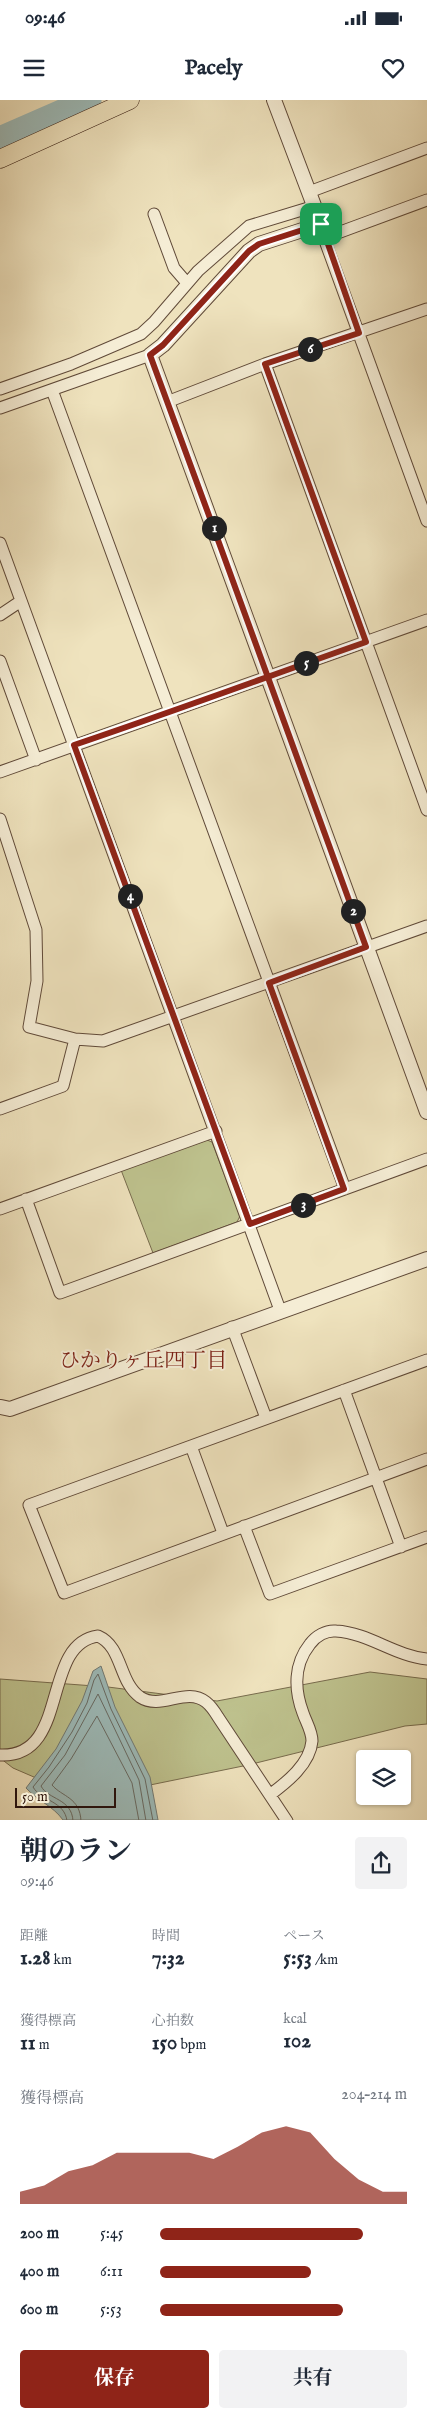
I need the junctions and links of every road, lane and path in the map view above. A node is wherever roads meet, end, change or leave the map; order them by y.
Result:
1 (130, 100) edge
2 (274, 100) edge
3 (427, 148) edge
4 (0, 159) edge
5 (309, 192) junction
6 (427, 200) edge
7 (314, 206) junction
8 (154, 214) dead end
9 (321, 224) junction
10 (324, 238) junction
11 (187, 283) junction
12 (427, 309) edge
13 (359, 333) junction
14 (150, 355) junction
15 (265, 364) junction
16 (0, 389) edge
17 (52, 390) junction
18 (167, 402) junction
19 (0, 408) edge
20 (427, 521) edge
21 (0, 543) edge
22 (22, 601) junction
23 (0, 616) edge
24 (427, 620) edge
25 (366, 642) junction
26 (0, 661) edge
27 (268, 676) junction
28 (170, 712) junction
29 (74, 745) junction
30 (36, 760) junction
31 (0, 772) edge
32 (423, 787) edge
33 (427, 810) edge
34 (0, 820) edge
35 (427, 926) edge
36 (366, 947) junction
37 (269, 983) junction
38 (174, 1016) junction
39 (75, 1039) junction
40 (0, 1109) edge
41 (427, 1112) edge
42 (216, 1131) junction
43 (427, 1159) edge
44 (344, 1189) junction
45 (26, 1199) junction
46 (0, 1209) edge
47 (250, 1224) junction
48 (427, 1259) edge
49 (280, 1310) junction
50 (232, 1328) junction
51 (427, 1360) edge
52 (344, 1390) junction
53 (1, 1406) edge
54 (266, 1418) junction
55 (191, 1446) junction
56 (427, 1459) edge
57 (376, 1478) junction
58 (244, 1526) junction
59 (223, 1533) junction
60 (427, 1537) edge
61 (401, 1547) junction
62 (427, 1658) edge
63 (0, 1755) edge
64 (271, 1794) junction
65 (287, 1820) edge

1 - 4 main road
2 - 5 street
3 - 5 street
5 - 7 street
6 - 10 street
7 - 9 street
7 - 11 street
8 - 11 street
9 - 10 street
9 - 14 street
10 - 13 street
11 - 16 street
12 - 13 street
13 - 15 street
13 - 20 street
14 - 17 street
14 - 18 street
15 - 18 street
15 - 25 street
17 - 19 street
17 - 28 street
18 - 27 street
21 - 22 street
22 - 23 street
22 - 29 street
24 - 25 street
25 - 27 street
25 - 32 street
26 - 30 street
27 - 28 street
27 - 36 street
28 - 29 street
28 - 37 street
29 - 30 street
29 - 38 street
30 - 31 street
32 - 33 street
34 - 39 street
35 - 36 street
36 - 37 street
36 - 41 street
37 - 38 street
37 - 44 street
38 - 39 street
38 - 42 street
39 - 40 street
42 - 45 street
42 - 47 street
43 - 44 street
44 - 47 street
45 - 46 street
45 - 47 street
47 - 49 street
48 - 49 street
49 - 50 street
50 - 53 street
50 - 54 street
51 - 52 street
52 - 54 street
52 - 57 street
54 - 55 street
55 - 59 street
55 - 59 street
56 - 57 street
57 - 58 street
57 - 61 street
58 - 59 street
58 - 61 street
60 - 61 street
62 - 64 street
63 - 64 street
64 - 65 street

